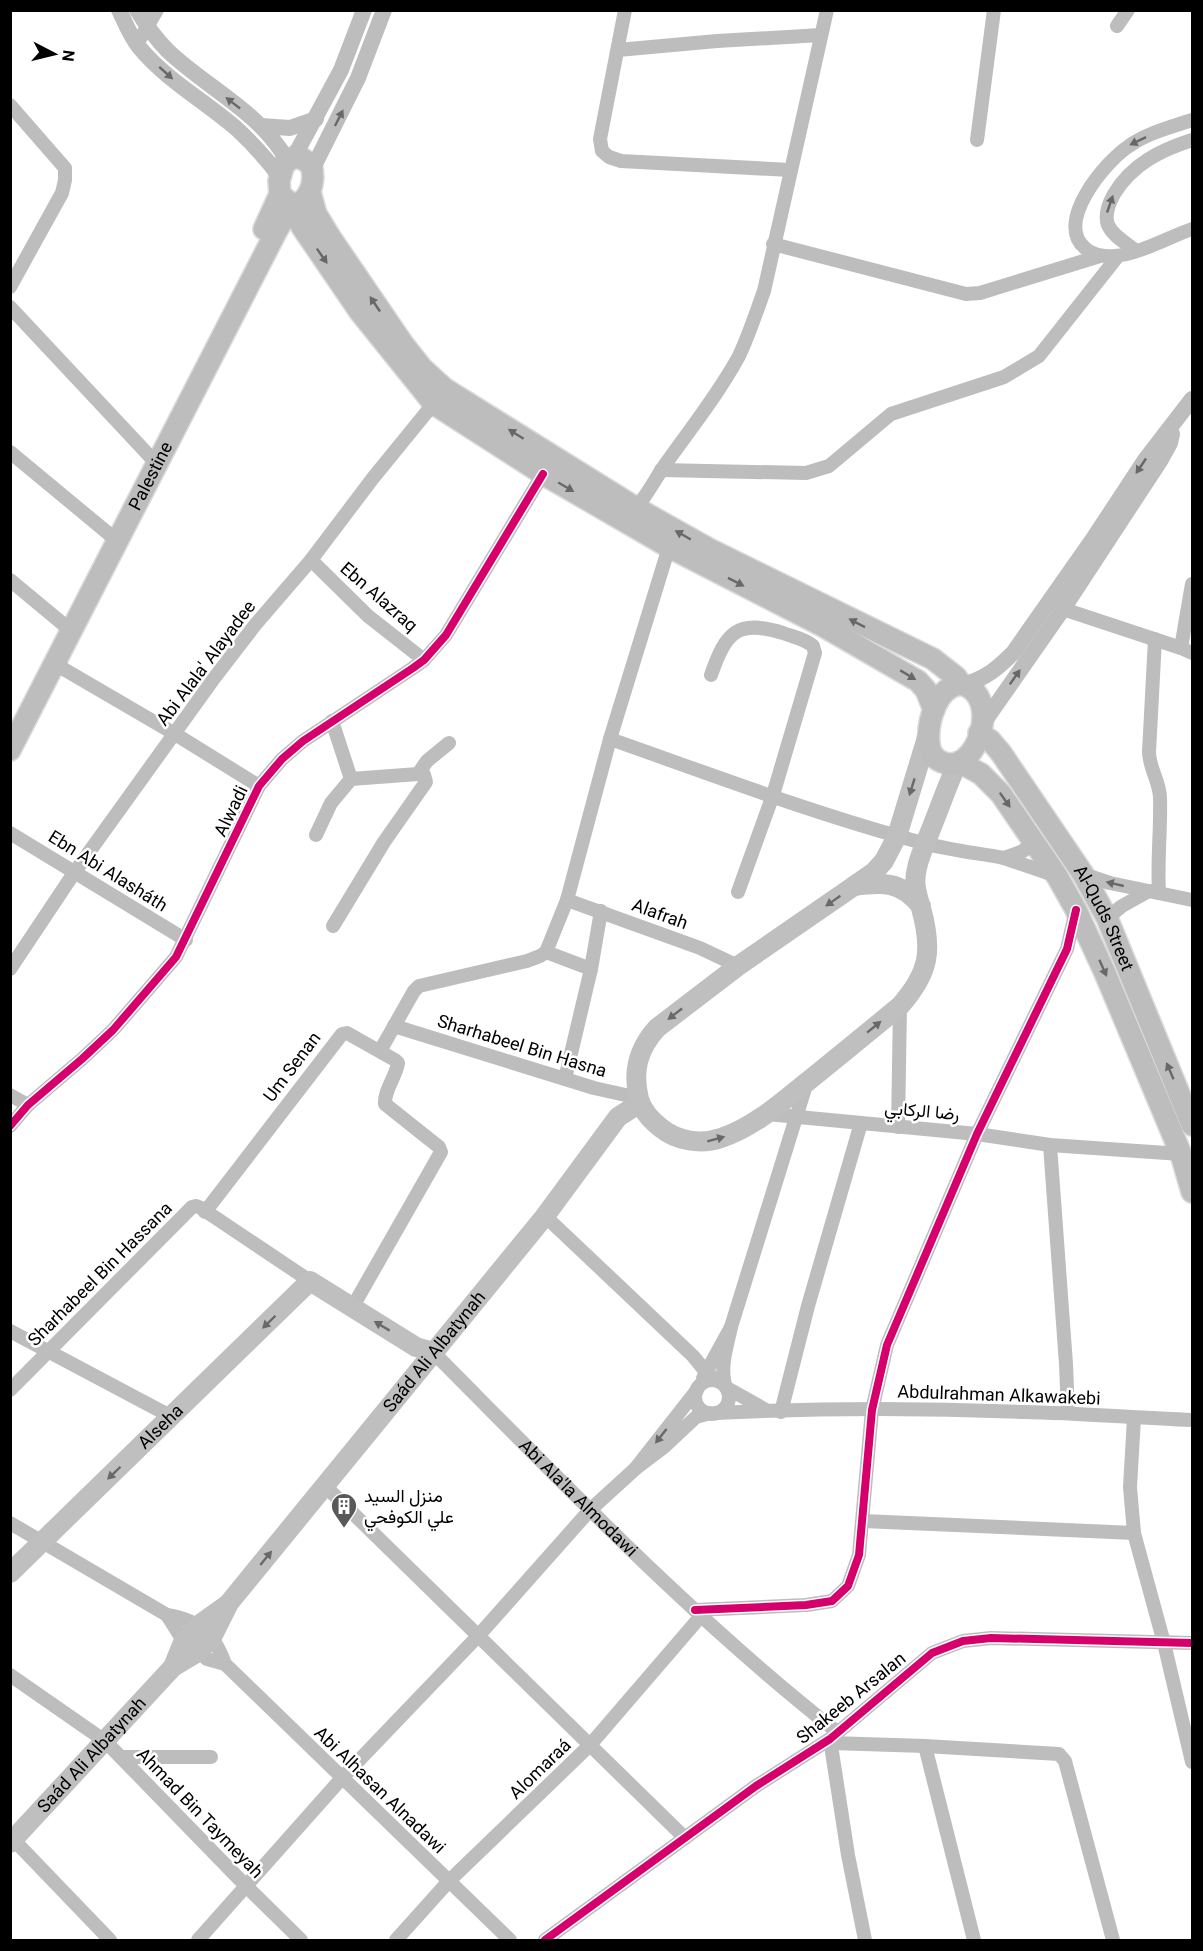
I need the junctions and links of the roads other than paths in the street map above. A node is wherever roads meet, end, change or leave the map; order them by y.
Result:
1 (119, 10) edge
2 (137, 10) edge
3 (157, 10) edge
4 (364, 10) edge
5 (384, 10) edge
6 (625, 10) edge
7 (827, 10) edge
8 (994, 10) edge
9 (1128, 10) edge
10 (1117, 26) dead end
11 (147, 27) junction
12 (821, 35) junction
13 (137, 44) junction
14 (618, 50) junction
15 (10, 105) edge
16 (316, 119) junction
17 (1192, 120) edge
18 (261, 126) junction
19 (977, 140) dead end
20 (1192, 140) edge
21 (312, 170) joint
22 (790, 170) junction
23 (291, 184) junction
24 (302, 227) junction
25 (1192, 229) edge
26 (276, 232) junction
27 (773, 244) junction
28 (1135, 250) junction
29 (1100, 256) junction
30 (1118, 256) junction
31 (10, 287) edge
32 (10, 307) edge
33 (439, 397) junction
34 (1192, 399) edge
35 (10, 452) edge
36 (152, 460) junction
37 (661, 470) junction
38 (543, 474) junction
39 (636, 508) junction
40 (109, 534) junction
41 (669, 547) junction
42 (311, 560) junction
43 (10, 580) edge
44 (1192, 584) edge
45 (84, 596) junction
46 (1056, 604) junction
47 (63, 624) junction
48 (1155, 639) junction
49 (891, 640) junction
50 (1187, 650) edge
51 (879, 658) junction
52 (424, 660) junction
53 (55, 664) junction
54 (711, 675) dead end
55 (962, 684) junction
56 (934, 710) junction
57 (332, 721) junction
58 (10, 726) edge
59 (980, 729) junction
60 (929, 731) junction
61 (175, 734) junction
62 (610, 739) junction
63 (449, 743) dead end
64 (10, 750) edge
65 (959, 763) junction
66 (418, 774) junction
67 (351, 779) junction
68 (259, 786) junction
69 (773, 795) junction
70 (10, 832) edge
71 (316, 835) dead end
72 (897, 836) junction
73 (1033, 842) junction
74 (926, 844) junction
75 (1004, 858) junction
76 (74, 873) junction
77 (1083, 874) junction
78 (1057, 876) junction
79 (854, 886) junction
80 (738, 891) dead end
81 (1154, 892) junction
82 (567, 900) junction
83 (1192, 900) edge
84 (921, 906) junction
85 (1076, 910) junction
86 (600, 911) junction
87 (1107, 918) junction
88 (333, 926) dead end
89 (186, 940) junction
90 (546, 952) junction
91 (738, 966) junction
92 (10, 969) edge
93 (591, 969) junction
94 (900, 1006) junction
95 (394, 1026) junction
96 (380, 1051) junction
97 (565, 1079) junction
98 (807, 1082) junction
99 (10, 1095) edge
100 (640, 1100) junction
101 (28, 1105) junction
102 (767, 1114) junction
103 (797, 1117) junction
104 (861, 1123) junction
105 (1192, 1125) edge
106 (10, 1126) edge
107 (898, 1127) junction
108 (977, 1134) junction
109 (1050, 1144) junction
110 (1181, 1154) junction
111 (1192, 1192) edge
112 (205, 1212) junction
113 (544, 1216) junction
114 (310, 1281) junction
115 (352, 1308) junction
116 (731, 1327) junction
117 (10, 1331) edge
118 (49, 1350) junction
119 (434, 1352) junction
120 (719, 1382) junction
121 (697, 1389) junction
122 (10, 1390) edge
123 (872, 1410) junction
124 (774, 1411) junction
125 (712, 1413) junction
126 (1068, 1413) junction
127 (172, 1417) junction
128 (1134, 1418) junction
129 (1192, 1420) edge
130 (635, 1469) junction
131 (324, 1485) junction
132 (590, 1510) junction
133 (863, 1521) junction
134 (10, 1523) edge
135 (1134, 1533) junction
136 (42, 1542) junction
137 (10, 1573) edge
138 (698, 1613) junction
139 (167, 1615) junction
140 (205, 1631) junction
141 (479, 1635) junction
142 (1164, 1643) junction
143 (1192, 1643) edge
144 (191, 1646) junction
145 (225, 1665) junction
146 (10, 1675) edge
147 (832, 1738) junction
148 (105, 1741) junction
149 (590, 1745) junction
150 (925, 1746) junction
151 (121, 1757) junction
152 (211, 1757) dead end
153 (1192, 1762) edge
154 (342, 1778) junction
155 (685, 1838) junction
156 (12, 1839) edge
157 (449, 1881) junction
158 (247, 1887) junction
159 (110, 1941) edge
160 (198, 1941) edge
161 (302, 1941) edge
162 (396, 1941) edge
163 (510, 1941) edge
164 (545, 1941) edge
165 (865, 1941) edge
166 (974, 1941) edge
167 (1113, 1941) edge

1 - 13 street
2 - 11 street
3 - 11 street
4 - 16 street, Palestine
21 -> 5 street
6 - 14 street
7 - 12 street
8 - 19 street
9 - 10 street
11 - 13 street
18 -> 11 street
12 - 14 street
12 - 22 street
13 -> 23 street
14 - 22 street
15 - 31 street
16 - 18 street
16 - 23 street, Palestine
17 -> 29 street
18 - 23 street
28 -> 20 street
21 - 23 main road
22 - 27 street
23 - 24 main road
23 - 26 main road, Palestine
33 -> 23 main road
23 - 36 main road, Palestine
24 - 26 main road
24 -> 33 main road
25 - 28 street
26 - 36 main road, Palestine
27 - 29 street
27 - 37 street
28 - 30 street
29 - 30 street
30 - 37 street
32 - 36 street
33 - 38 main road
39 -> 33 main road
33 - 42 street, Abi Alala' Alayadee
34 - 46 street
35 - 40 street
36 - 40 main road, Palestine
36 - 45 main road, Palestine
37 - 39 street
38 -> 41 main road
38 - 52 street, Alwadi
49 -> 39 main road
40 - 45 main road, Palestine
41 -> 51 main road
41 - 62 street
42 - 52 street, Ebn Alazraq
42 - 61 street, Abi Alala' Alayadee
43 - 47 street
44 - 50 street
45 - 47 main road, Palestine
45 - 53 main road, Palestine
46 - 48 street
46 - 55 street
59 -> 46 street
47 - 58 main road, Palestine
48 - 50 street
48 - 81 street
49 - 51 main road
49 - 55 main road
51 -> 56 main road
52 - 57 street, Alwadi
53 - 61 street
53 - 64 main road, Palestine
54 - 69 street
55 - 56 main road
55 - 59 main road
56 - 60 main road
57 - 67 street
57 - 68 street, Alwadi
59 - 65 main road
59 - 77 main road, Al-Quds Street
60 - 65 main road
60 -> 72 main road
61 - 68 street
61 - 76 street, Abi Alala' Alayadee
62 - 69 street
62 - 82 street
63 - 66 street
65 -> 73 main road
65 - 74 main road
66 - 67 street
66 - 88 street
67 - 71 street
68 - 89 street, Alwadi
69 - 72 street
69 - 80 street
70 - 76 street, Ebn Abi Alasháth
72 - 74 street
72 - 79 main road
73 - 75 street
73 - 78 main road
74 - 75 street
74 - 84 main road
75 - 78 street
76 - 89 street, Ebn Abi Alasháth
76 - 92 street, Abi Alala' Alayadee
81 -> 77 street
77 - 87 main road, Al-Quds Street
78 - 85 main road
79 - 84 main road
79 -> 91 main road
81 - 83 street
81 - 87 street
82 - 86 street, Alafrah
82 - 90 street
84 - 94 main road
85 - 108 street
85 -> 110 main road
86 - 91 street, Alafrah
86 - 93 street
105 -> 87 main road, Al-Quds Street
89 - 101 street, Alwadi
90 - 93 street
90 - 95 street
91 -> 100 main road
93 - 97 street
98 -> 94 main road
94 - 107 street
95 - 96 street
95 - 97 street, Sharhabeel Bin Hasna
96 - 112 street, Um Senan
96 - 115 street, Um Senan
97 - 100 street, Sharhabeel Bin Hasna
98 - 102 main road
98 - 103 street
99 - 101 street
100 -> 102 main road
100 - 113 main road, Saád Ali Albatynah
101 - 106 street, Alwadi
102 - 103 street, رضا الركابي
103 - 104 street, رضا الركابي
103 - 116 street
104 - 107 street, رضا الركابي
104 - 124 street
107 - 108 street, رضا الركابي
108 - 109 street, رضا الركابي
108 - 123 street
109 - 110 street, رضا الركابي
109 - 126 street
110 - 111 main road
112 - 114 street
112 - 118 street, Sharhabeel Bin Hassana
113 - 119 main road, Saád Ali Albatynah
113 - 120 street
114 - 115 main road, Abi Ala'la Almodawi
114 -> 127 main road, Alseha
119 -> 115 main road, Abi Ala'la Almodawi
116 - 120 street
116 - 120 street
117 - 118 street
118 - 122 street, Sharhabeel Bin Hassana
118 - 127 street
119 - 131 main road, Saád Ali Albatynah
119 - 132 street, Abi Ala'la Almodawi
120 - 121 street
120 - 124 street
120 - 125 street
121 - 125 street
121 -> 130 street
123 - 124 street, Abdulrahman Alkawakebi
123 - 126 street, Abdulrahman Alkawakebi
123 - 133 street
124 - 125 street, Abdulrahman Alkawakebi
125 - 130 street
126 - 128 street, Abdulrahman Alkawakebi
127 -> 136 main road, Alseha
128 - 129 street, Abdulrahman Alkawakebi
128 - 135 street
130 - 132 street
140 -> 131 main road, Saád Ali Albatynah
131 - 141 street
132 - 138 street, Abi Ala'la Almodawi
132 - 141 street
133 - 135 street
133 - 138 street
134 - 136 street, Abi Alhasan Alnadawi
135 - 142 street
136 - 137 main road, Alseha
136 - 139 street, Abi Alhasan Alnadawi
138 - 147 street, Abi Ala'la Almodawi
138 - 149 street, Alomaraá
139 - 140 street, Abi Alhasan Alnadawi
139 - 144 street, Abi Alhasan Alnadawi
140 - 144 main road, Saád Ali Albatynah
140 - 145 street, Abi Alhasan Alnadawi
141 - 149 street
141 - 154 street
142 - 143 street, Shakeeb Arsalan
142 - 147 street, Shakeeb Arsalan
142 - 153 street
144 - 145 street, Abi Alhasan Alnadawi
144 - 148 main road, Saád Ali Albatynah
145 - 154 street, Abi Alhasan Alnadawi
146 - 148 street, Ahmad Bin Taymeyah
147 - 150 street
147 - 155 street, Shakeeb Arsalan
147 - 165 street
148 - 151 street, Ahmad Bin Taymeyah
148 - 156 main road, Saád Ali Albatynah
149 - 155 street
149 - 157 street, Alomaraá
150 - 166 street
150 - 167 street
151 - 152 street
151 - 158 street, Ahmad Bin Taymeyah
154 - 157 street, Abi Alhasan Alnadawi
154 - 158 street
155 - 164 street, Shakeeb Arsalan
156 - 159 street
157 - 162 street, Alomaraá
157 - 163 street, Abi Alhasan Alnadawi
158 - 160 street
158 - 161 street, Ahmad Bin Taymeyah

